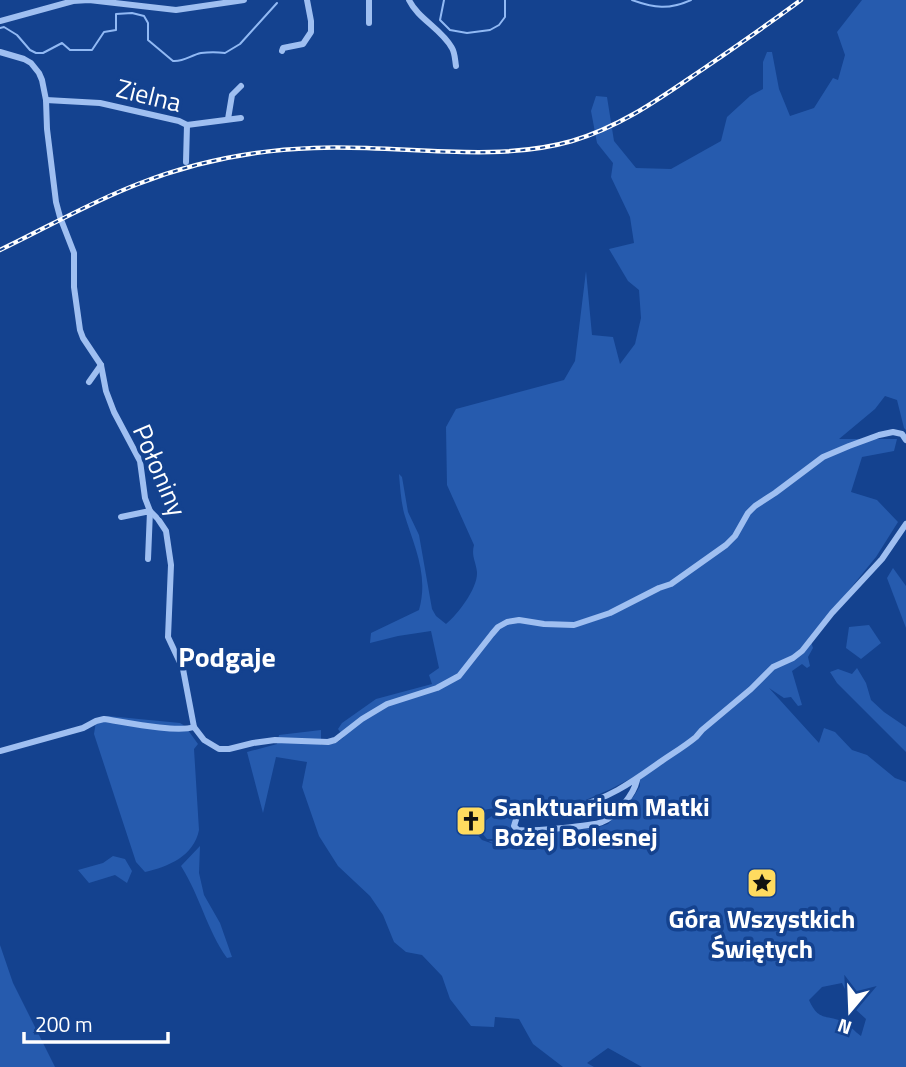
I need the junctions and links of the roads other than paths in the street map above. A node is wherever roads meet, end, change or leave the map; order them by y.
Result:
1 (244, 0) edge
2 (307, 0) edge
3 (369, 0) edge
4 (409, 0) edge
5 (203, 3) edge
6 (0, 22) edge
7 (369, 23) dead end
8 (282, 51) dead end
9 (0, 52) edge
10 (456, 66) dead end
11 (241, 86) dead end
12 (46, 100) junction
13 (241, 118) dead end
14 (228, 119) junction
15 (187, 125) junction
16 (186, 162) dead end
17 (101, 365) junction
18 (89, 382) dead end
19 (904, 437) edge
20 (150, 511) junction
21 (121, 517) dead end
22 (906, 524) edge
23 (148, 559) dead end
24 (194, 727) junction
25 (0, 751) edge
26 (636, 779) junction

1 - 5 street
2 - 8 street
3 - 7 street
4 - 10 street
5 - 6 street
9 - 12 street, Połoniny
11 - 14 street
12 - 15 street, Zielna
12 - 17 street, Połoniny
13 - 14 street, Zielna
14 - 15 street, Zielna
15 - 16 street
17 - 18 street
17 - 20 street, Połoniny
19 - 24 street
20 - 21 street
20 - 23 street
20 - 24 street, Połoniny
22 - 26 street
24 - 25 street
26 - 26 street

